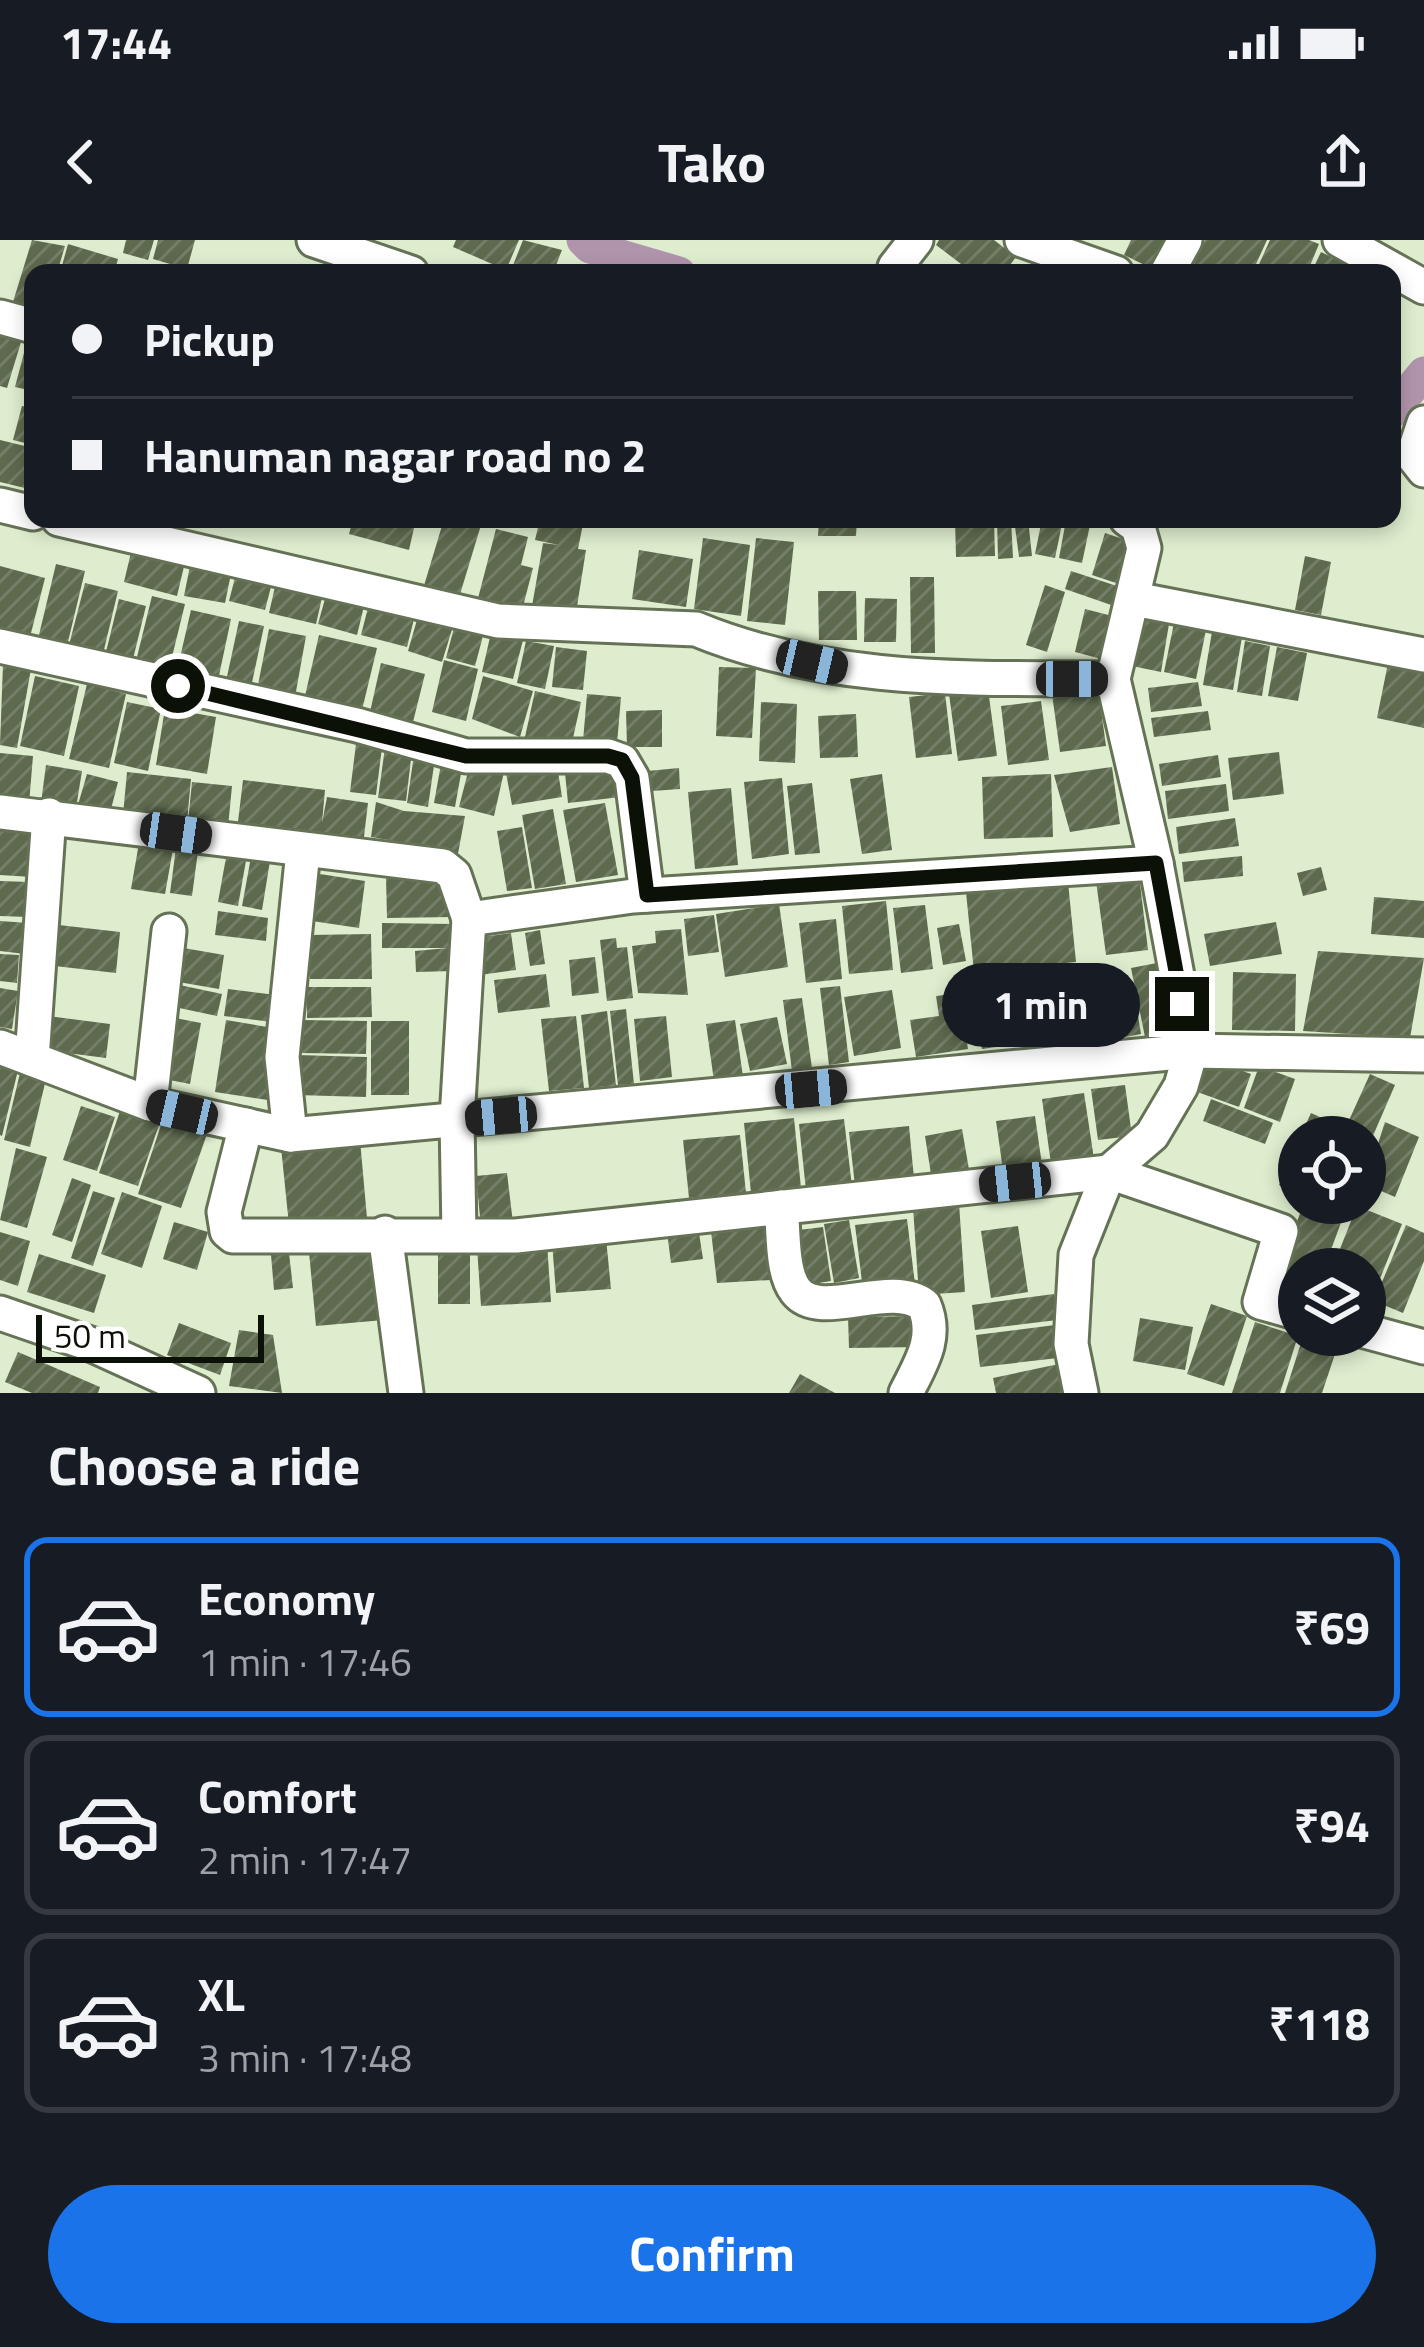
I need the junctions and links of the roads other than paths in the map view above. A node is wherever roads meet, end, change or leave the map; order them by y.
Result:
1 (314, 240) edge
2 (1022, 240) edge
3 (1340, 240) edge
4 (385, 264) edge
5 (1090, 264) edge
6 (1383, 264) edge
7 (1424, 423) edge
8 (1424, 470) edge
9 (98, 528) edge
10 (1138, 528) edge
11 (1134, 599) junction
12 (0, 646) edge
13 (1424, 655) edge
14 (1113, 679) junction
15 (0, 812) edge
16 (49, 815) junction
17 (303, 851) junction
18 (1156, 863) junction
19 (647, 895) junction
20 (469, 919) junction
21 (169, 932) dead end
22 (0, 1046) edge
23 (1191, 1051) junction
24 (1424, 1055) edge
25 (32, 1058) junction
26 (150, 1104) junction
27 (457, 1119) junction
28 (246, 1126) junction
29 (290, 1136) junction
30 (1109, 1172) junction
31 (781, 1207) junction
32 (385, 1233) junction
33 (460, 1235) junction
34 (1278, 1307) edge
35 (1, 1324) edge
36 (1386, 1336) edge
37 (1424, 1346) edge
38 (198, 1393) edge
39 (406, 1393) edge
40 (906, 1393) edge
41 (1081, 1393) edge

1 - 4 street
2 - 5 street
3 - 6 street
7 - 8 street
9 - 14 street
10 - 11 street
11 - 13 street
11 - 14 street
12 - 19 street
14 - 18 street
15 - 16 street
16 - 17 street
16 - 25 street
17 - 20 street
17 - 29 street
18 - 19 street
18 - 23 street
19 - 20 street
20 - 27 street
21 - 26 street
22 - 25 street
23 - 24 street
23 - 27 street
23 - 30 street
25 - 26 street
26 - 28 street
27 - 29 street
27 - 33 street
28 - 29 street
28 - 32 street
30 - 31 street
30 - 34 street
30 - 41 street
31 - 33 street
31 - 40 street
32 - 33 street
32 - 39 street
35 - 38 street
36 - 37 street

